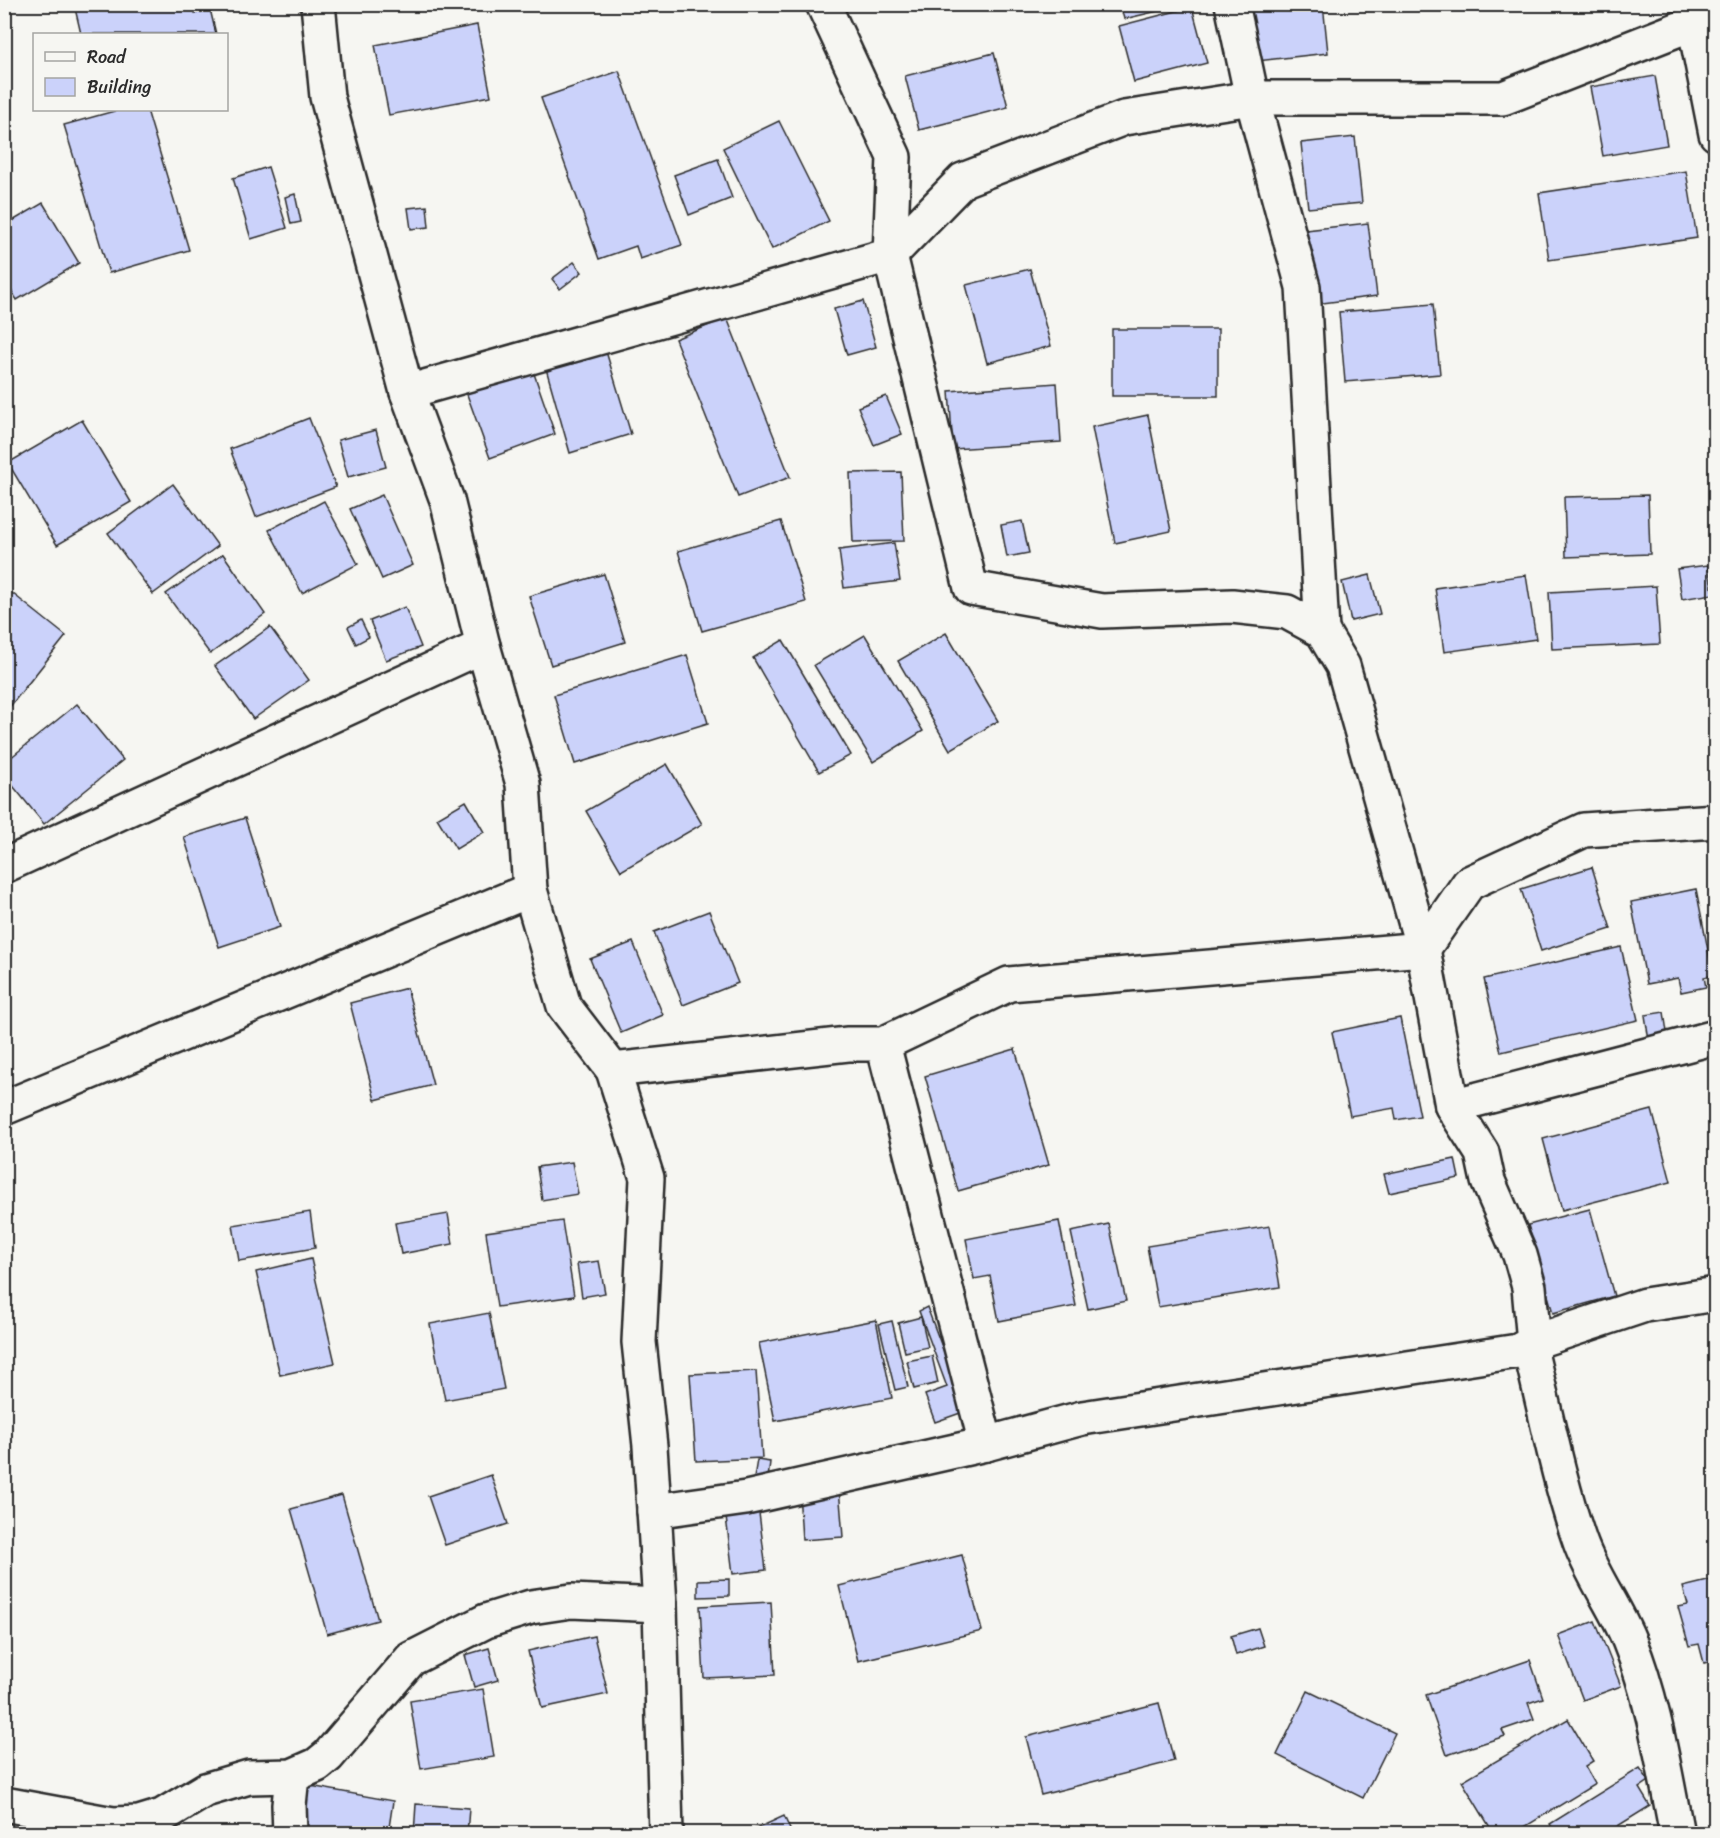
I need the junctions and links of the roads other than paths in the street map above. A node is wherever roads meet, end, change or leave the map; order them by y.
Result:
1 (318, 4) edge
2 (823, 4) edge
3 (1232, 4) edge
4 (1696, 14) edge
5 (1252, 98) junction
6 (1716, 134) edge
7 (890, 255) junction
8 (407, 392) junction
9 (1322, 631) junction
10 (483, 646) junction
11 (1716, 821) edge
12 (4, 866) edge
13 (530, 890) junction
14 (1424, 949) junction
15 (1716, 1037) edge
16 (883, 1044) junction
17 (613, 1070) junction
18 (1452, 1106) junction
19 (4, 1108) edge
20 (1716, 1294) edge
21 (1534, 1342) junction
22 (986, 1444) junction
23 (654, 1511) junction
24 (660, 1605) junction
25 (292, 1776) junction
26 (4, 1804) edge
27 (291, 1833) edge
28 (666, 1833) edge
29 (1677, 1833) edge

1 - 8 street
2 - 7 street
3 - 5 street
4 - 5 street
4 - 6 street
5 - 7 street
5 - 9 street
7 - 8 street
7 - 9 street
8 - 10 street
9 - 14 street
10 - 12 street
10 - 13 street
11 - 14 street
13 - 17 street
13 - 19 street
14 - 16 street
14 - 18 street
15 - 18 street
16 - 17 street
16 - 22 street
17 - 23 street
18 - 21 street
20 - 21 street
21 - 22 street
21 - 29 street
22 - 23 street
23 - 24 street
24 - 25 street
24 - 28 street
25 - 26 street
25 - 27 street

